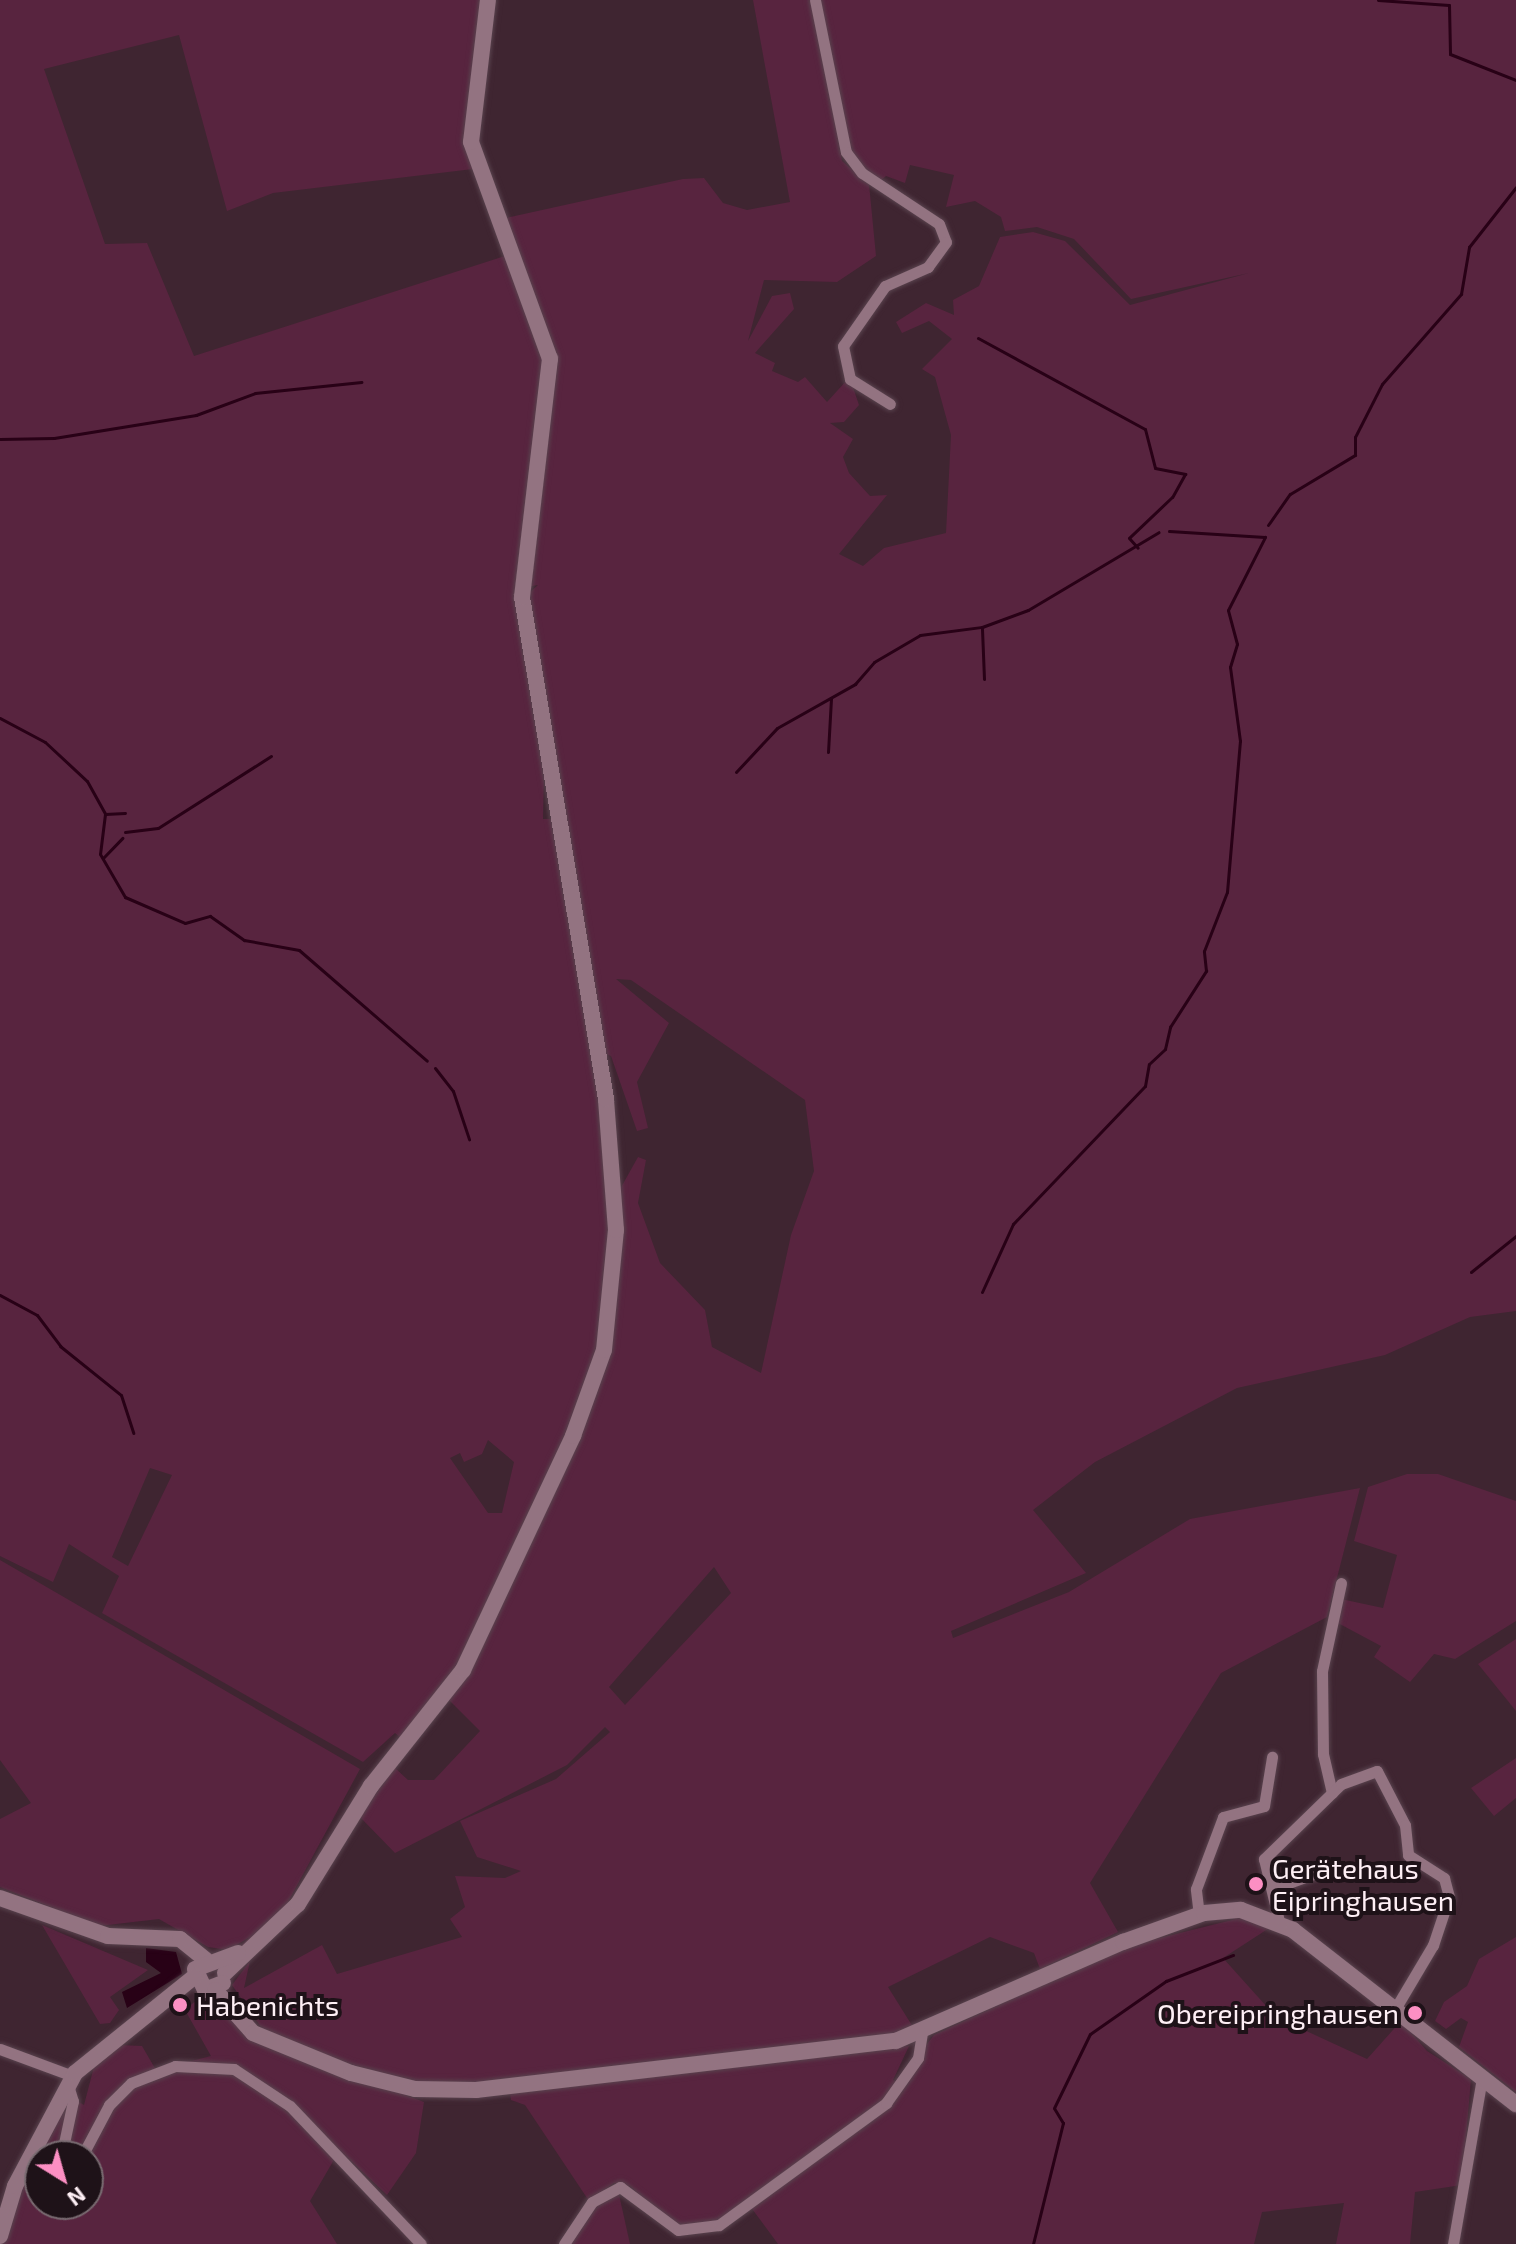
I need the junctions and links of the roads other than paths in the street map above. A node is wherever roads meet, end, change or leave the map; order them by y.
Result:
1 (488, 0) edge
2 (815, 0) edge
3 (890, 404) dead end
4 (1341, 1583) dead end
5 (1272, 1757) dead end
6 (1332, 1793) junction
7 (1321, 1871) dead end
8 (1275, 1888) junction
9 (0, 1898) edge
10 (1199, 1915) junction
11 (1279, 1921) junction
12 (210, 1975) junction
13 (1395, 2009) junction
14 (922, 2033) junction
15 (0, 2049) edge
16 (1482, 2078) junction
17 (70, 2080) junction
18 (1516, 2104) edge
19 (65, 2140) edge
20 (90, 2140) edge
21 (0, 2236) edge
22 (421, 2244) edge
23 (564, 2244) edge
24 (1453, 2244) edge

1 - 12 main road
2 - 3 street
4 - 6 street
5 - 10 street
6 - 8 street
6 - 13 street
7 - 8 street
8 - 11 street
9 - 12 main road
10 - 11 main road
10 - 14 main road
11 - 13 main road
12 - 14 main road
12 - 17 main road
13 - 16 main road
14 - 23 street
15 - 17 street
16 - 18 main road
16 - 24 street
17 - 19 street
17 - 21 main road
20 - 22 street

